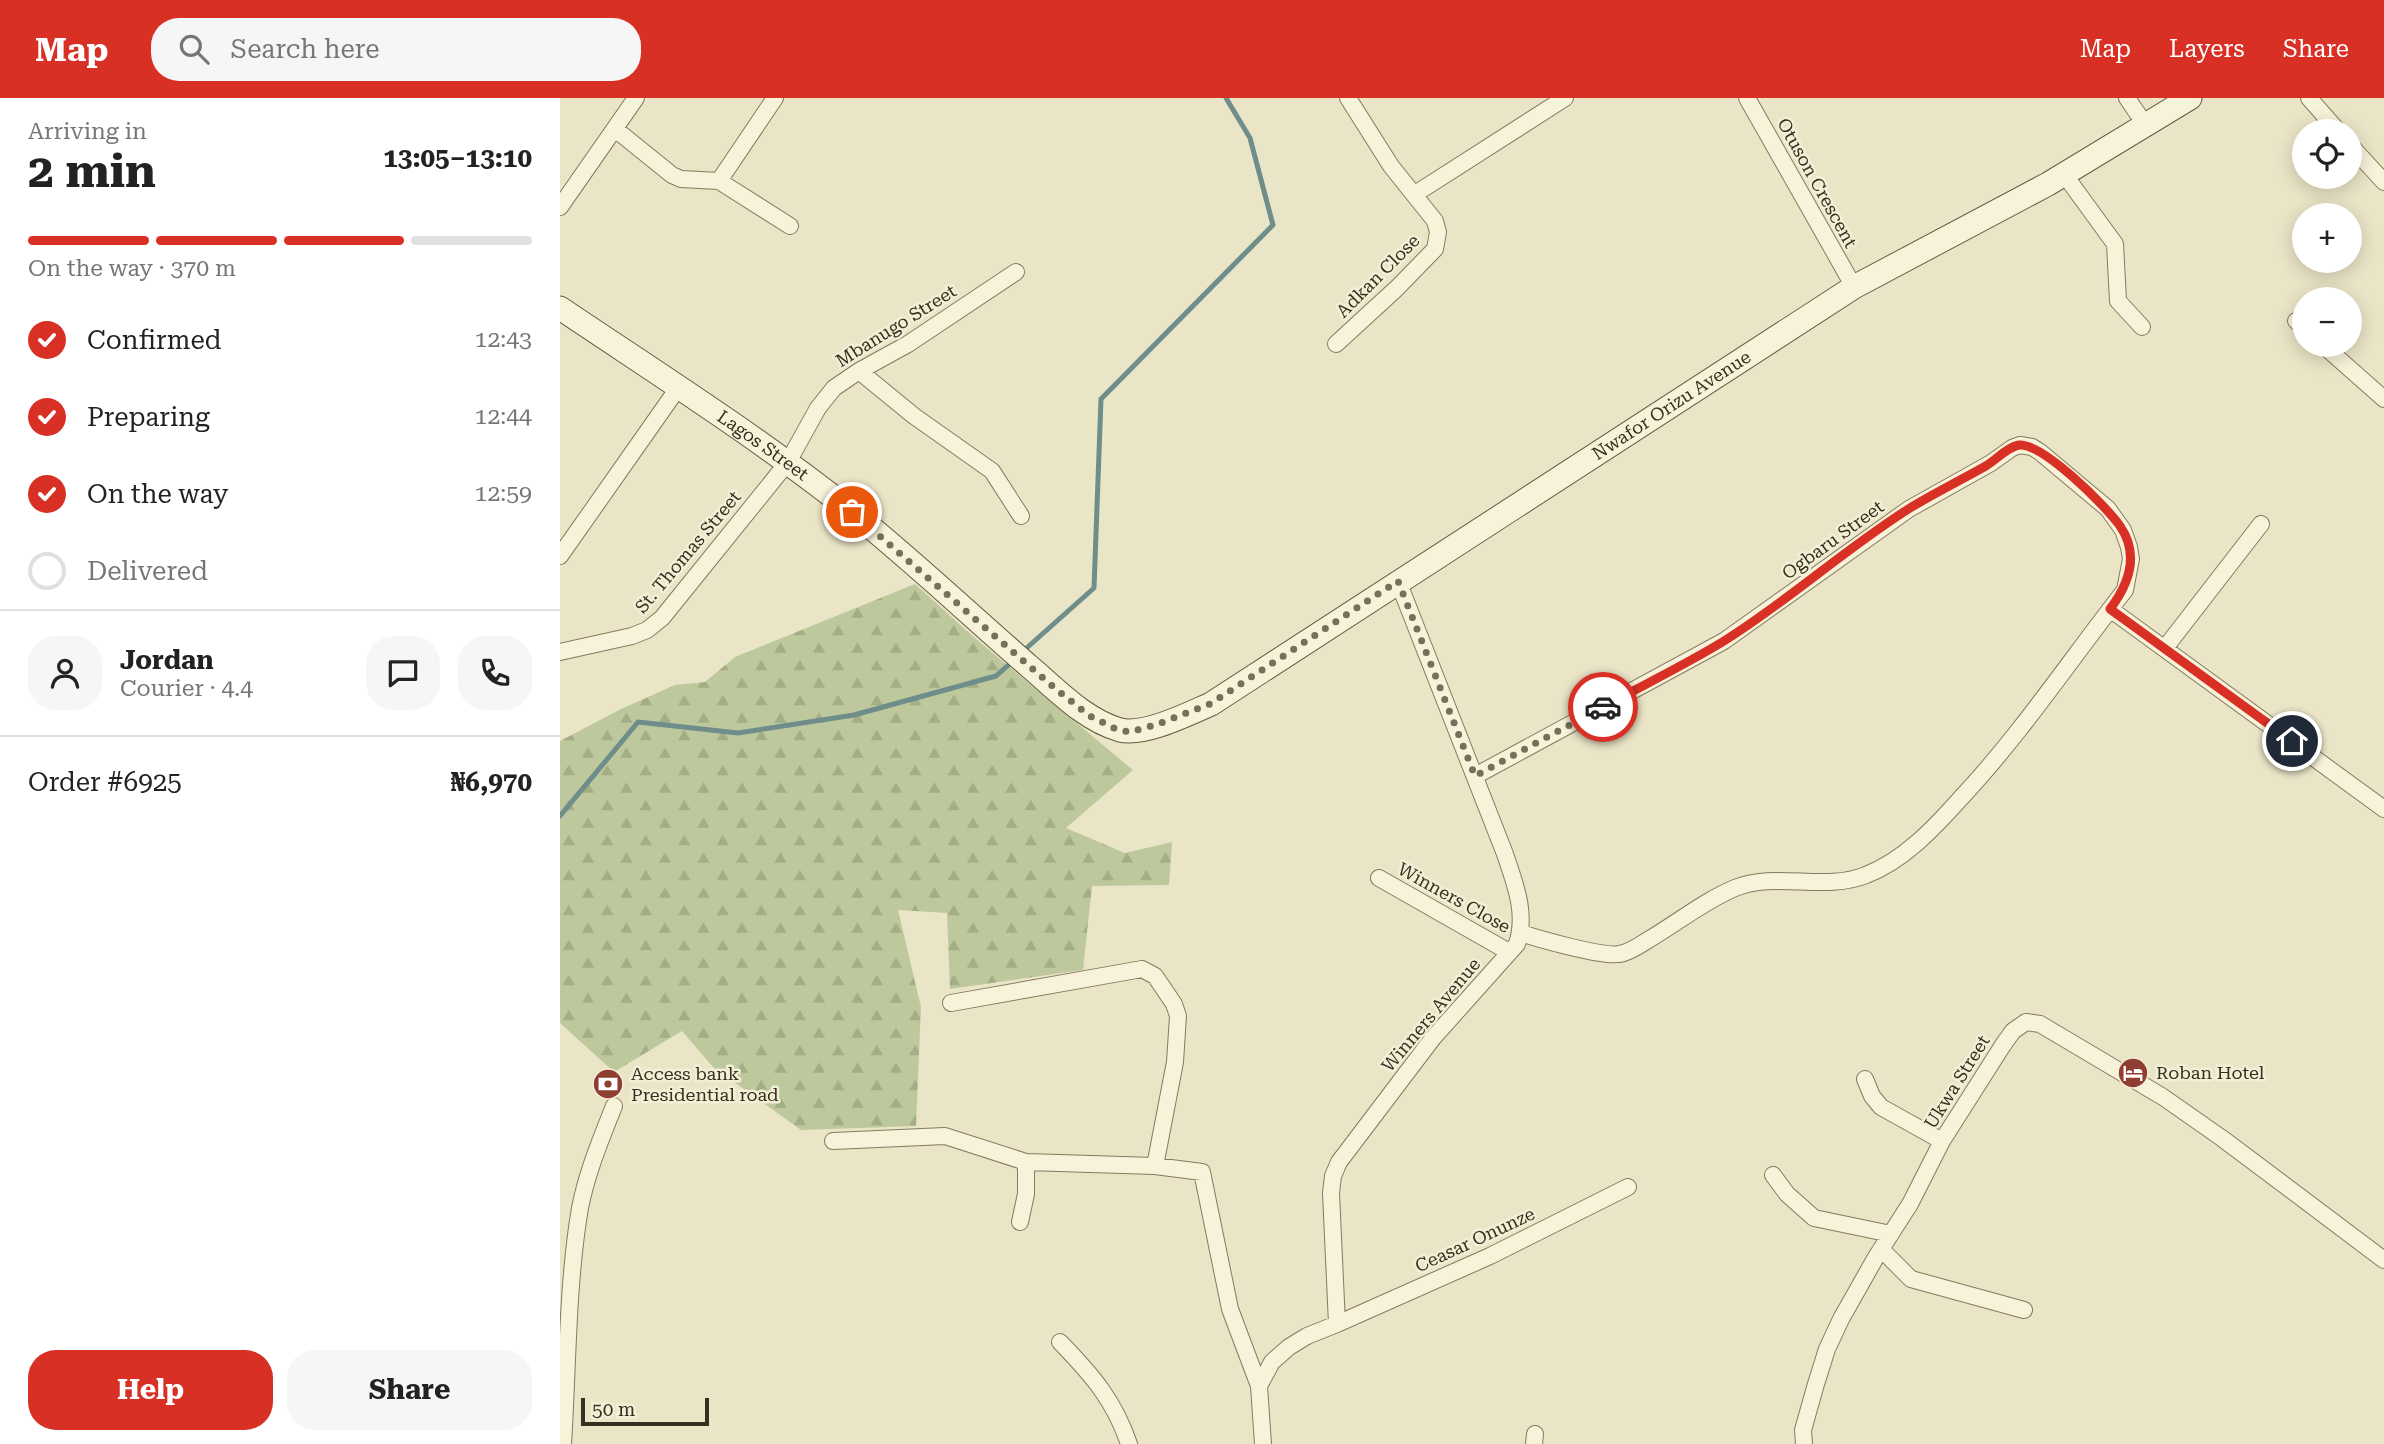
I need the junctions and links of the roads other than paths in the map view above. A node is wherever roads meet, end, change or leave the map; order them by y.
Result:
1 (636, 98) edge
2 (775, 98) edge
3 (1348, 98) edge
4 (1565, 98) edge
5 (1746, 98) edge
6 (2127, 98) edge
7 (2190, 98) edge
8 (2309, 98) edge
9 (2327, 119) edge
10 (2146, 126) junction
11 (615, 129) junction
12 (2362, 158) edge
13 (2064, 174) junction
14 (719, 181) junction
15 (2384, 182) edge
16 (1415, 194) junction
17 (560, 207) edge
18 (790, 226) dead end
19 (1016, 272) dead end
20 (1854, 287) junction
21 (560, 308) edge
22 (2142, 327) dead end
23 (1336, 344) dead end
24 (2337, 357) edge
25 (859, 370) junction
26 (678, 388) junction
27 (2384, 399) edge
28 (788, 462) junction
29 (1021, 516) dead end
30 (2261, 524) dead end
31 (560, 556) edge
32 (1398, 581) junction
33 (2110, 609) junction
34 (2165, 648) junction
35 (560, 652) edge
36 (1158, 724) joint
37 (1475, 776) junction
38 (2384, 809) edge
39 (1379, 878) dead end
40 (1521, 933) junction
41 (1509, 952) junction
42 (951, 1003) dead end
43 (1865, 1079) dead end
44 (614, 1106) dead end
45 (833, 1141) dead end
46 (1942, 1141) junction
47 (1026, 1162) junction
48 (1155, 1166) junction
49 (1773, 1175) dead end
50 (1628, 1188) dead end
51 (1020, 1222) dead end
52 (1891, 1234) junction
53 (1881, 1249) junction
54 (2384, 1260) edge
55 (2024, 1310) dead end
56 (1337, 1324) junction
57 (1060, 1342) dead end
58 (1259, 1386) junction
59 (564, 1444) edge
60 (1129, 1444) edge
61 (1263, 1444) edge
62 (1804, 1444) edge

1 - 11 street
2 - 14 street
3 - 16 street, Adkan Close
4 - 16 street
5 - 20 street, Otuson Crescent
6 - 10 street
7 - 10 street, Nwafor Orizu Avenue
8 - 9 street
10 - 13 street, Nwafor Orizu Avenue
11 - 14 street
11 - 17 street
12 - 15 street
13 - 20 street, Nwafor Orizu Avenue
13 - 22 street
14 - 18 street
16 - 23 street, Adkan Close
19 - 25 street, Mbanugo Street
20 - 32 street, Nwafor Orizu Avenue
21 - 26 street, Lagos Street
24 - 27 street
25 - 28 street, Mbanugo Street
25 - 29 street
26 - 28 street, Lagos Street
26 - 31 street
28 - 35 street, St. Thomas Street
28 - 36 street, Lagos Street
30 - 34 street
32 - 36 street, Nwafor Orizu Avenue
32 - 37 street
33 - 34 street
33 - 37 street, Ogbaru Street
33 - 40 street, Ogbaru Street
34 - 38 street
37 - 40 street
39 - 41 street, Winners Close
40 - 41 street, Winners Avenue
41 - 56 street, Winners Avenue
42 - 48 street
43 - 46 street
44 - 59 street
45 - 47 street
46 - 52 street, Ukwa Street
46 - 54 street, Ukwa Street
47 - 48 street
47 - 51 street
48 - 58 street
49 - 52 street
50 - 56 street, Ceasar Onunze
52 - 53 street, Ukwa Street
53 - 55 street
53 - 62 street, Ukwa Street
56 - 58 street
57 - 60 street
58 - 61 street

